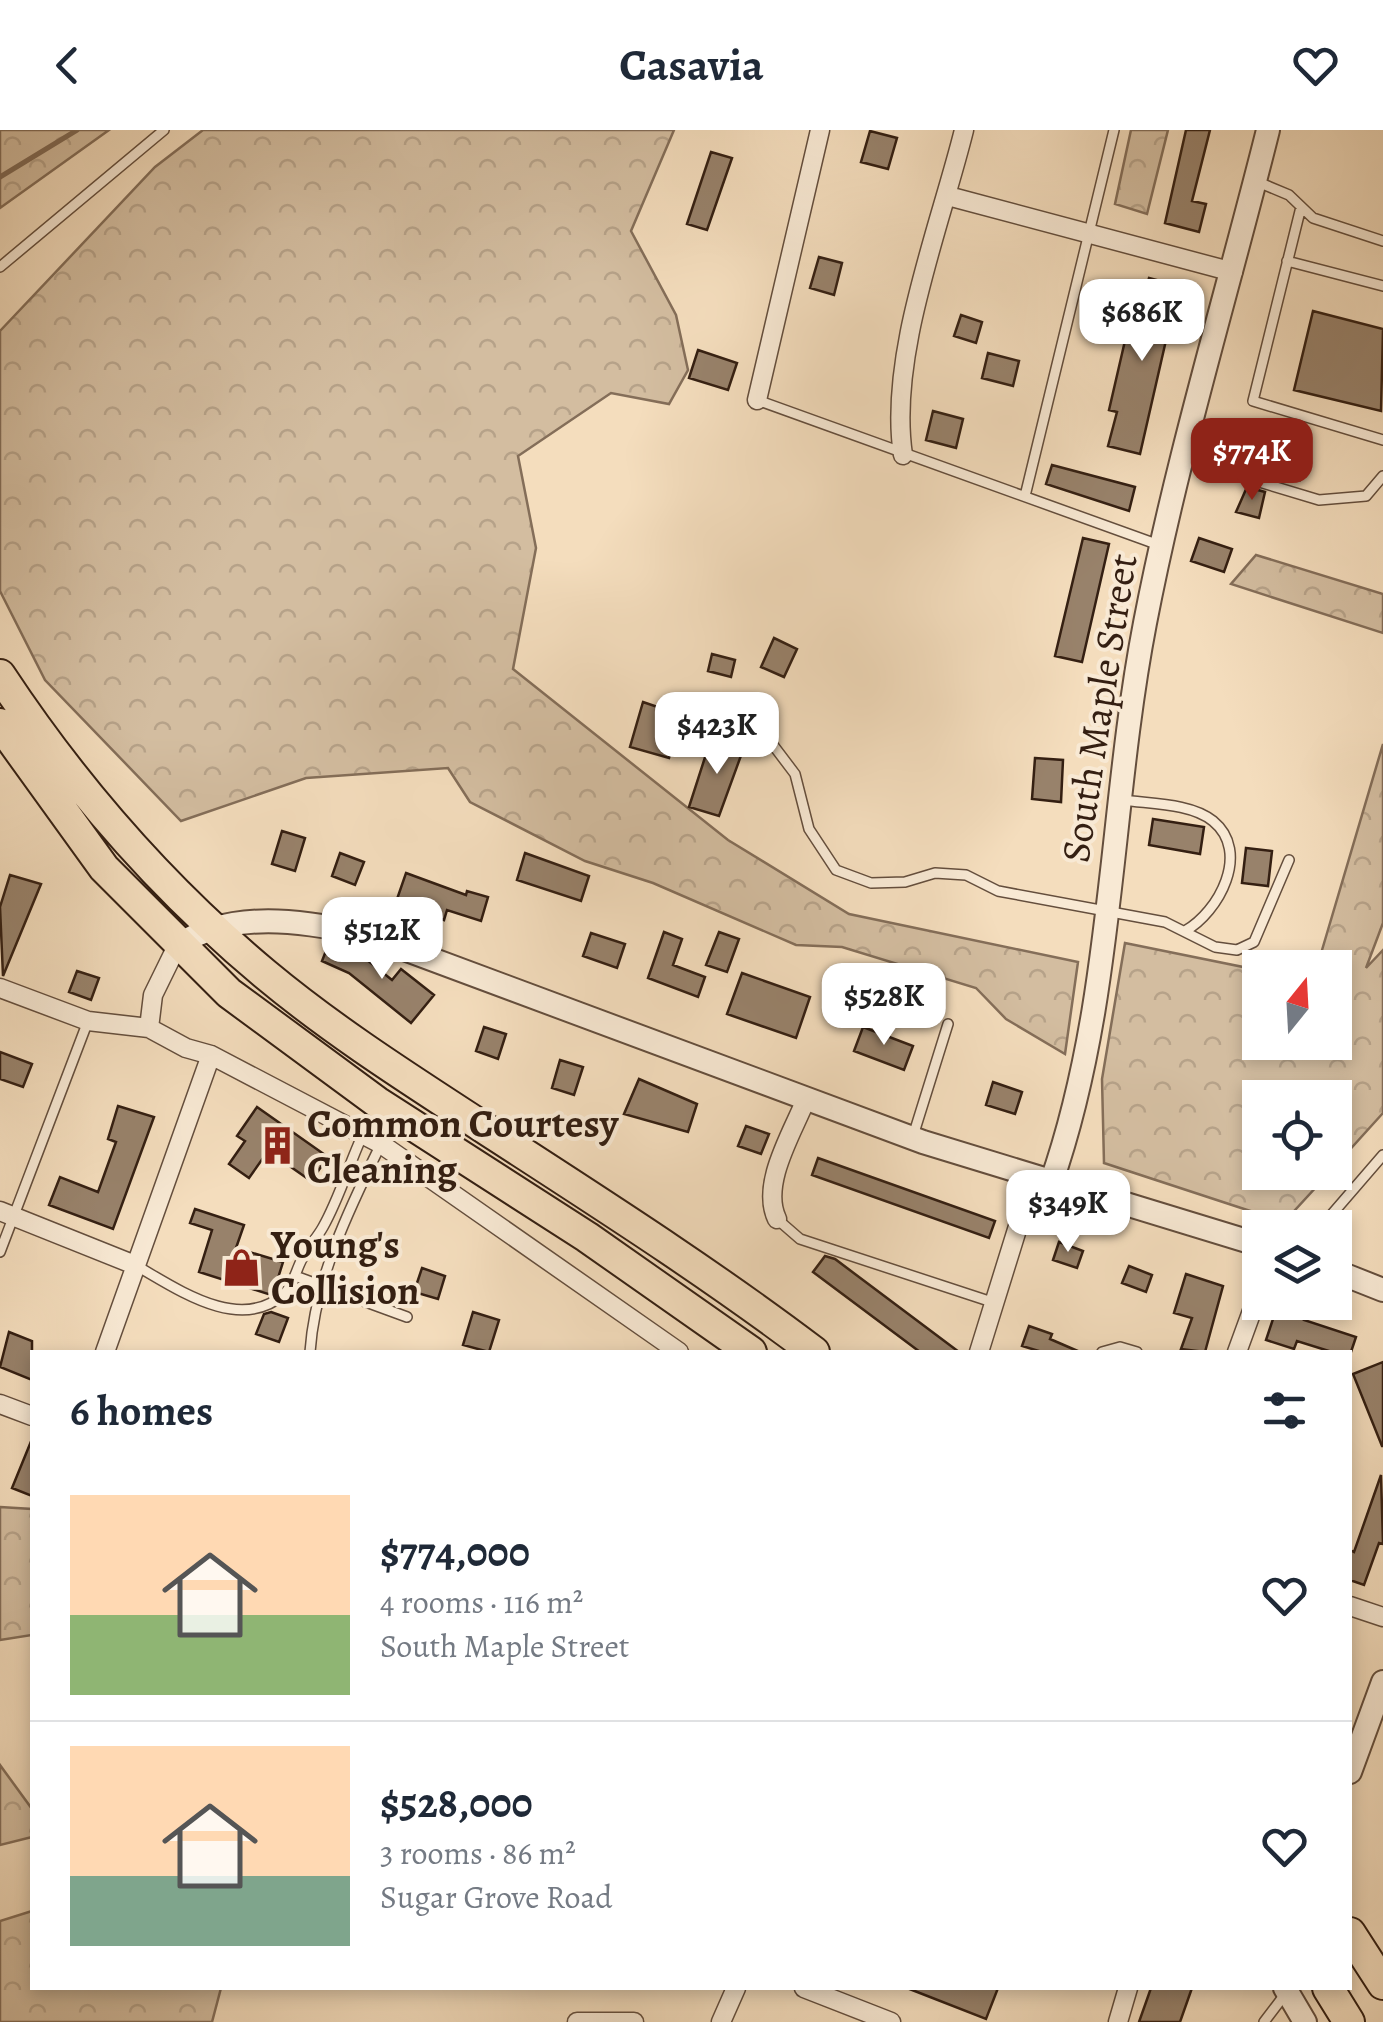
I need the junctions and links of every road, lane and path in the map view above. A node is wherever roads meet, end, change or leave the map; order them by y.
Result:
1 (164, 130) edge
2 (820, 130) edge
3 (964, 130) edge
4 (1114, 130) edge
5 (1268, 130) edge
6 (1255, 180) junction
7 (948, 196) junction
8 (1301, 206) junction
9 (1088, 234) junction
10 (1383, 240) edge
11 (1287, 262) junction
12 (0, 267) edge
13 (1233, 272) junction
14 (1383, 286) edge
15 (757, 400) joint
16 (1383, 440) edge
17 (902, 455) junction
18 (1184, 459) junction
19 (1383, 476) edge
20 (1025, 496) junction
21 (1162, 546) junction
22 (0, 675) edge
23 (686, 709) dead end
24 (0, 724) edge
25 (1120, 800) junction
26 (1289, 860) dead end
27 (1108, 908) junction
28 (212, 928) junction
29 (1185, 931) junction
30 (178, 946) junction
31 (0, 988) edge
32 (88, 1020) junction
33 (948, 1024) dead end
34 (149, 1028) junction
35 (210, 1054) junction
36 (806, 1099) junction
37 (363, 1134) junction
38 (912, 1138) junction
39 (381, 1144) junction
40 (1383, 1155) edge
41 (1042, 1181) junction
42 (1336, 1210) edge
43 (7, 1214) edge
44 (777, 1218) joint
45 (1242, 1241) edge
46 (0, 1252) edge
47 (134, 1264) junction
48 (294, 1276) junction
49 (323, 1286) junction
50 (1374, 1287) edge
51 (995, 1302) junction
52 (1383, 1303) edge
53 (407, 1318) dead end
54 (1249, 1320) edge
55 (105, 1350) edge
56 (310, 1350) edge
57 (676, 1350) edge
58 (748, 1350) edge
59 (811, 1350) edge
60 (980, 1350) edge
61 (1238, 1350) edge
62 (0, 1404) edge
63 (30, 1415) edge
64 (1352, 1607) edge
65 (1383, 1618) edge
66 (1383, 1682) edge
67 (1352, 1767) edge
68 (1352, 1935) edge
69 (1383, 1984) edge
70 (735, 1990) edge
71 (809, 1990) edge
72 (1127, 1990) edge
73 (1285, 1990) edge
74 (1287, 1990) edge
75 (1329, 1990) edge
76 (578, 2022) edge
77 (634, 2022) edge
78 (721, 2022) edge
79 (892, 2022) edge
80 (1118, 2022) edge
81 (1264, 2022) edge
82 (1306, 2022) edge
83 (1349, 2022) edge

1 - 12 lane
2 - 15 street
3 - 7 street
4 - 9 lane
5 - 6 street, South Maple Street
6 - 8 lane
6 - 13 street, South Maple Street
7 - 9 street
7 - 17 street
8 - 10 lane
8 - 11 lane
9 - 13 street
9 - 20 lane
11 - 14 lane
11 - 16 lane
13 - 18 street, South Maple Street
15 - 17 lane
17 - 20 lane
18 - 19 lane
18 - 21 street, South Maple Street
20 - 21 lane
21 - 25 street, South Maple Street
22 - 28 highway
23 - 27 lane
24 - 30 highway
25 - 27 street, South Maple Street
25 - 29 lane
26 - 29 lane
27 - 29 lane
27 - 41 street, South Maple Street
28 - 30 street
28 - 36 street
28 - 59 highway
30 - 34 street
30 - 58 highway
31 - 32 street
32 - 34 street
32 - 43 lane
33 - 38 lane
34 - 35 street
35 - 37 street
35 - 47 street
36 - 38 street
36 - 44 street
37 - 39 street
37 - 48 lane
38 - 41 street
39 - 49 lane
39 - 57 street
40 - 42 lane
41 - 45 street
41 - 51 street
43 - 46 lane
43 - 47 street
44 - 51 lane
47 - 48 lane
47 - 55 street
48 - 49 lane
49 - 53 lane
49 - 56 lane
50 - 52 street
51 - 60 street
54 - 61 street
62 - 63 street
64 - 65 street
66 - 67 street
68 - 69 highway
70 - 78 street
71 - 79 street
72 - 80 street
73 - 81 lane
74 - 82 street
75 - 83 highway
76 - 77 street

